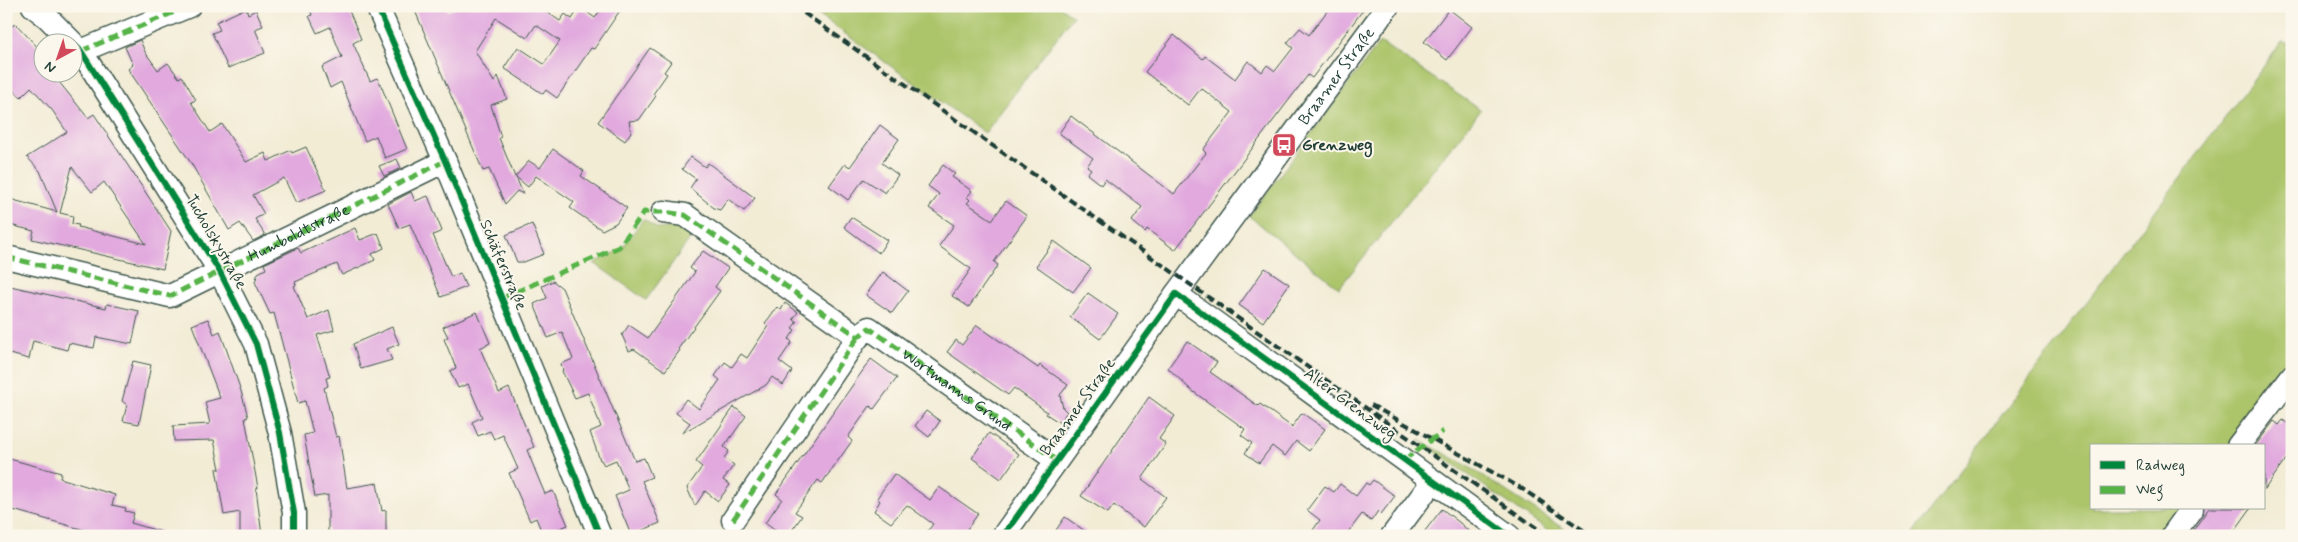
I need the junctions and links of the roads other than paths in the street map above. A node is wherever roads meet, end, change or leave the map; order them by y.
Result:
1 (33, 6) edge
2 (189, 6) edge
3 (377, 6) edge
4 (1388, 6) edge
5 (61, 32) edge
6 (82, 44) edge
7 (82, 57) edge
8 (445, 161) junction
9 (663, 212) dead end
10 (6, 257) edge
11 (220, 272) junction
12 (1176, 294) junction
13 (858, 337) junction
14 (2292, 376) edge
15 (2240, 444) edge
16 (1056, 460) junction
17 (1433, 481) junction
18 (2191, 510) edge
19 (733, 520) dead end
20 (294, 536) edge
21 (600, 536) edge
22 (1003, 536) edge
23 (1392, 536) edge
24 (1509, 536) edge
25 (2172, 536) edge

1 - 5 street, Tucholskystraße
2 - 6 street
3 - 8 street, Schäferstraße
4 - 12 street, Braamer Straße
7 - 11 street, Tucholskystraße
8 - 11 street, Humboldtstraße
8 - 21 street, Schäferstraße
9 - 13 street
10 - 11 street, Humboldtstraße
11 - 20 street, Tucholskystraße
12 - 16 street, Braamer Straße
12 - 17 street, Alter Grenzweg
13 - 16 street, Wortmanns Grund
13 - 19 street
14 - 15 street
16 - 22 street, Braamer Straße
17 - 23 street
17 - 24 street, Alter Grenzweg
18 - 25 street

